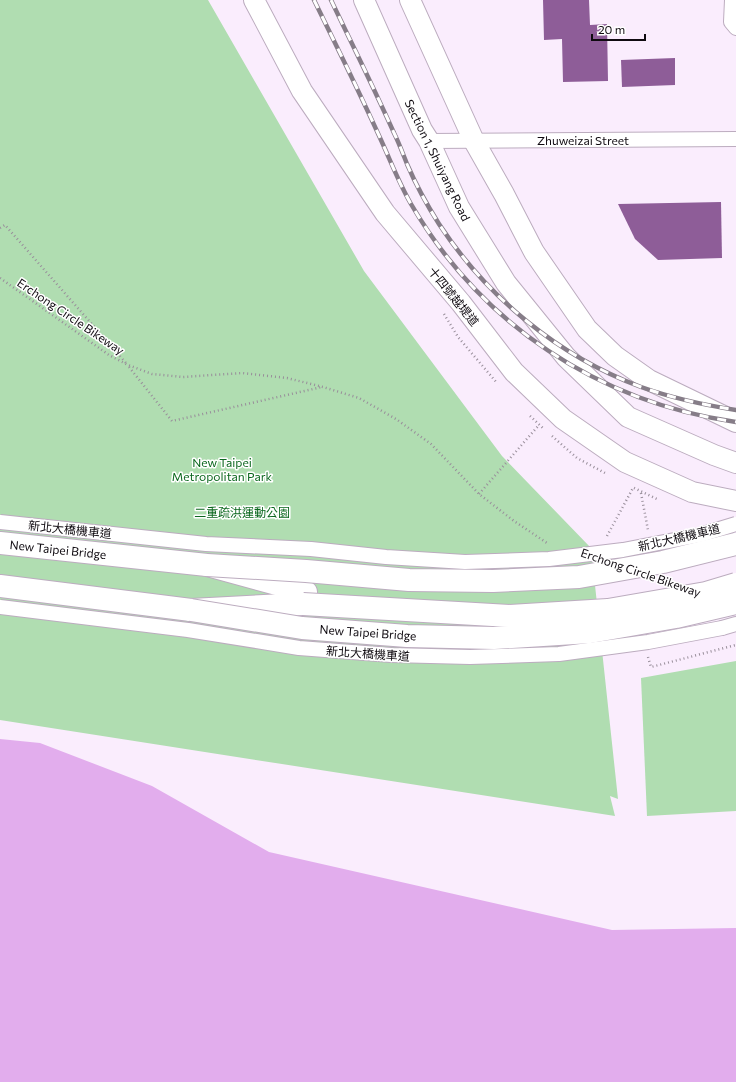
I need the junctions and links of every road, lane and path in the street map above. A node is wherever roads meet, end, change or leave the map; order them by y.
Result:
1 (254, 0) edge
2 (364, 0) edge
3 (410, 0) edge
4 (732, 0) edge
5 (736, 28) edge
6 (736, 139) edge
7 (474, 140) junction
8 (429, 141) junction
9 (0, 228) edge
10 (0, 278) edge
11 (128, 365) junction
12 (323, 387) junction
13 (736, 422) edge
14 (539, 425) dead end
15 (736, 462) edge
16 (633, 488) dead end
17 (641, 493) dead end
18 (479, 494) junction
19 (736, 501) edge
20 (0, 522) edge
21 (736, 524) edge
22 (648, 536) dead end
23 (605, 540) dead end
24 (0, 543) edge
25 (736, 544) edge
26 (550, 546) dead end
27 (207, 565) junction
28 (736, 570) edge
29 (736, 584) edge
30 (0, 586) edge
31 (736, 603) edge
32 (0, 606) edge
33 (190, 610) junction
34 (736, 624) edge
35 (736, 644) edge
36 (646, 651) dead end

1 - 19 street, 十四號越堤道
2 - 8 street, Section 1, Shuiyang Road
3 - 7 street
4 - 5 street
6 - 7 street, Zhuweizai Street
7 - 8 street, Zhuweizai Street
7 - 13 street
8 - 15 street, Section 1, Shuiyang Road
9 - 11 path
10 - 11 path, Erchong Circle Bikeway
11 - 12 path, Erchong Circle Bikeway
11 - 12 path
12 - 18 path, Erchong Circle Bikeway
14 - 18 path
16 - 23 path
17 - 22 path
18 - 26 path, Erchong Circle Bikeway
20 - 21 street, 新北大橋機車道, bridge
24 - 27 highway, New Taipei Bridge
25 - 27 highway, New Taipei Bridge, bridge
27 - 28 highway, bridge
29 - 33 highway, bridge
30 - 33 highway, New Taipei Bridge
31 - 33 highway, New Taipei Bridge, bridge
32 - 34 street, 新北大橋機車道, bridge
35 - 36 path

